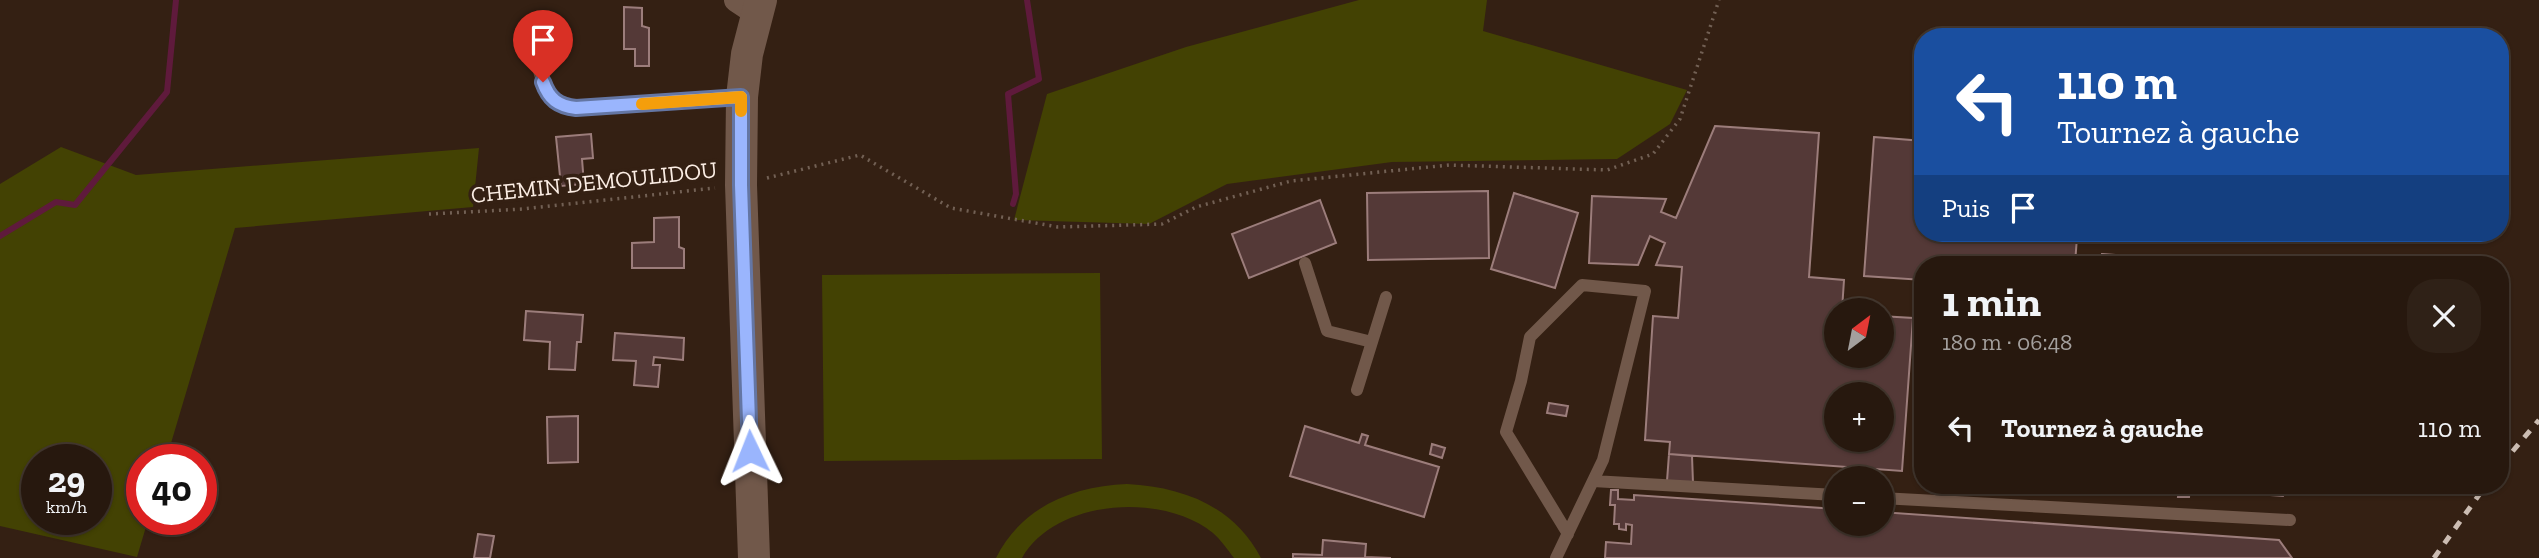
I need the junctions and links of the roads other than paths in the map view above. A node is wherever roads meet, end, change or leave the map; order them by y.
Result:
1 (751, 5) edge
2 (533, 41) dead end
3 (741, 97) junction
4 (1305, 263) dead end
5 (1386, 297) dead end
6 (1372, 342) junction
7 (1357, 390) dead end
8 (1593, 481) junction
9 (1824, 494) edge
10 (1894, 499) edge
11 (2290, 520) dead end
12 (1567, 534) junction
13 (754, 558) edge
14 (1556, 558) edge

1 - 3 street
2 - 3 lane
3 - 13 street
4 - 6 lane
5 - 6 lane
6 - 7 lane
8 - 9 lane
8 - 12 lane
8 - 12 lane
10 - 11 lane
12 - 14 lane

